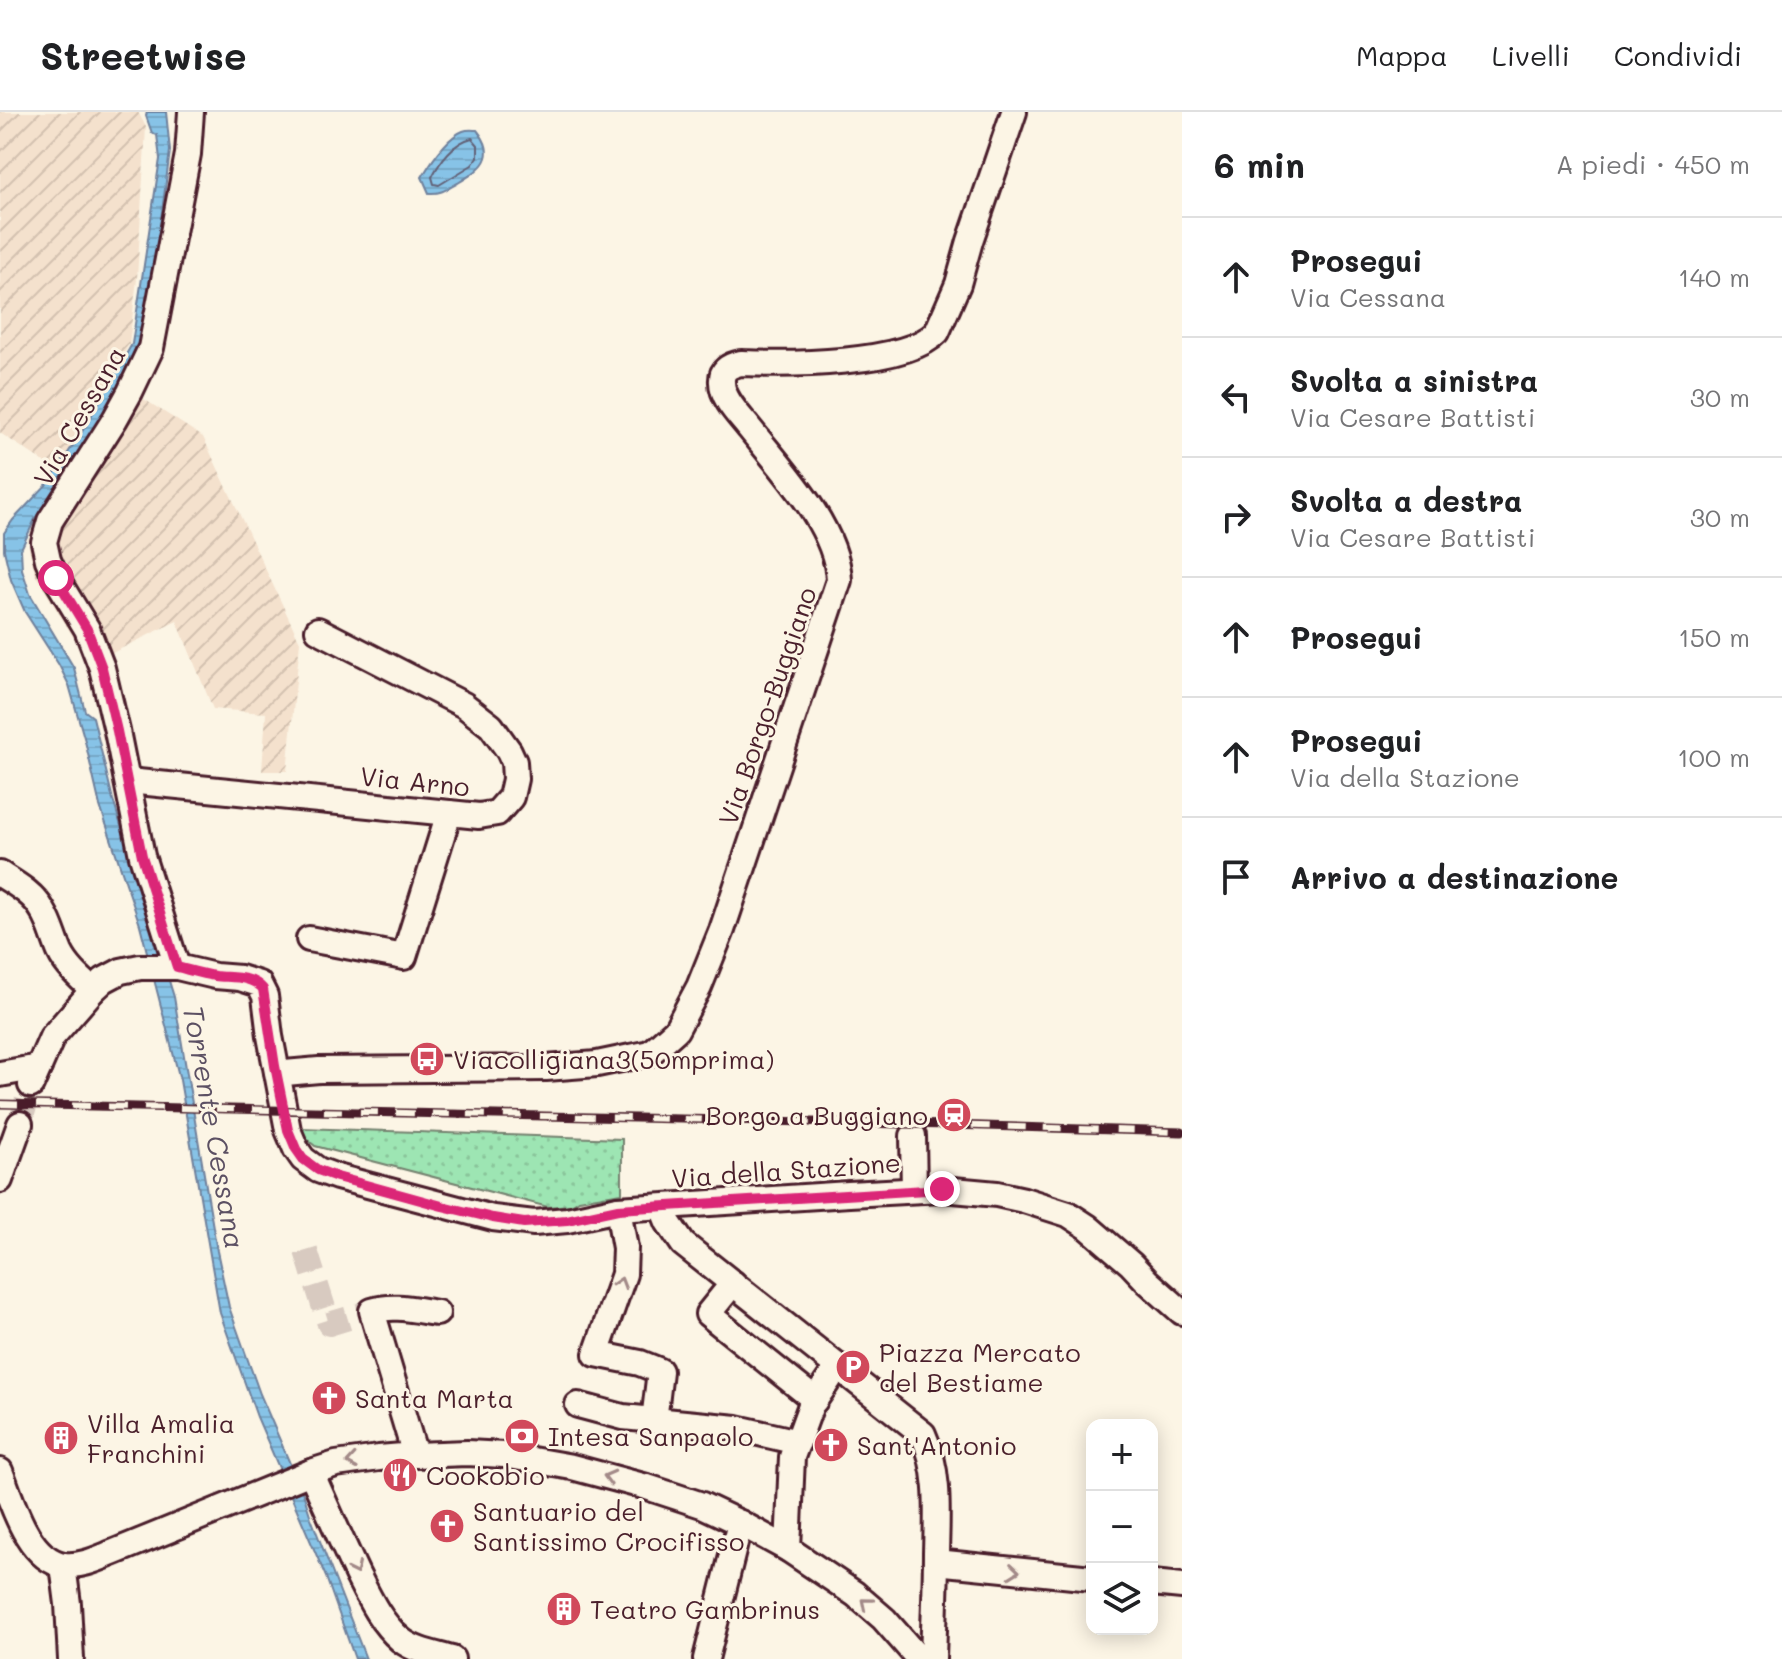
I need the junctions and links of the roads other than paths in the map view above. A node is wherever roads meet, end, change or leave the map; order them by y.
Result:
1 (191, 112) edge
2 (1014, 112) edge
3 (318, 630) dead end
4 (128, 781) junction
5 (449, 813) junction
6 (0, 874) edge
7 (309, 939) dead end
8 (177, 967) junction
9 (93, 990) junction
10 (277, 1071) junction
11 (0, 1074) edge
12 (20, 1124) tunnel mouth
13 (913, 1136) dead end
14 (0, 1180) edge
15 (914, 1190) junction
16 (652, 1207) junction
17 (618, 1209) junction
18 (733, 1283) junction
19 (1182, 1312) edge
20 (437, 1313) dead end
21 (838, 1366) junction
22 (815, 1400) junction
23 (578, 1405) dead end
24 (654, 1421) junction
25 (798, 1442) junction
26 (415, 1455) junction
27 (0, 1471) edge
28 (311, 1472) junction
29 (740, 1523) junction
30 (788, 1549) junction
31 (936, 1562) junction
32 (63, 1565) junction
33 (1086, 1577) edge
34 (1158, 1584) edge
35 (1182, 1586) edge
36 (71, 1659) edge
37 (452, 1659) edge
38 (706, 1659) edge
39 (919, 1659) edge
40 (933, 1659) edge

1 - 4 street, Via Cessana
2 - 10 street, Via Borgo-Buggiano
3 - 5 street, Via Arno
4 - 5 street, Via Arno
4 - 8 street, Via Cessana
5 - 7 street
6 - 9 street
8 - 9 street
8 - 10 street, Via della Stazione
9 - 11 street
10 - 17 street, Via della Stazione
12 - 14 street
13 - 15 street
15 - 16 street, Via della Stazione
15 - 19 street, Via della Stazione
16 - 17 street, Via della Stazione
16 - 18 street
24 -> 17 street
18 - 21 street
18 - 22 street
20 - 26 street
21 - 22 street
21 - 31 street
22 - 25 street
23 - 24 street
24 - 25 street
25 - 30 street
26 -> 28 street
29 -> 26 street
27 - 32 street
28 - 32 street
28 -> 37 street
29 - 30 street
29 - 38 street
39 -> 30 street
31 -> 33 street
31 - 40 street
32 - 36 street
34 - 35 street

